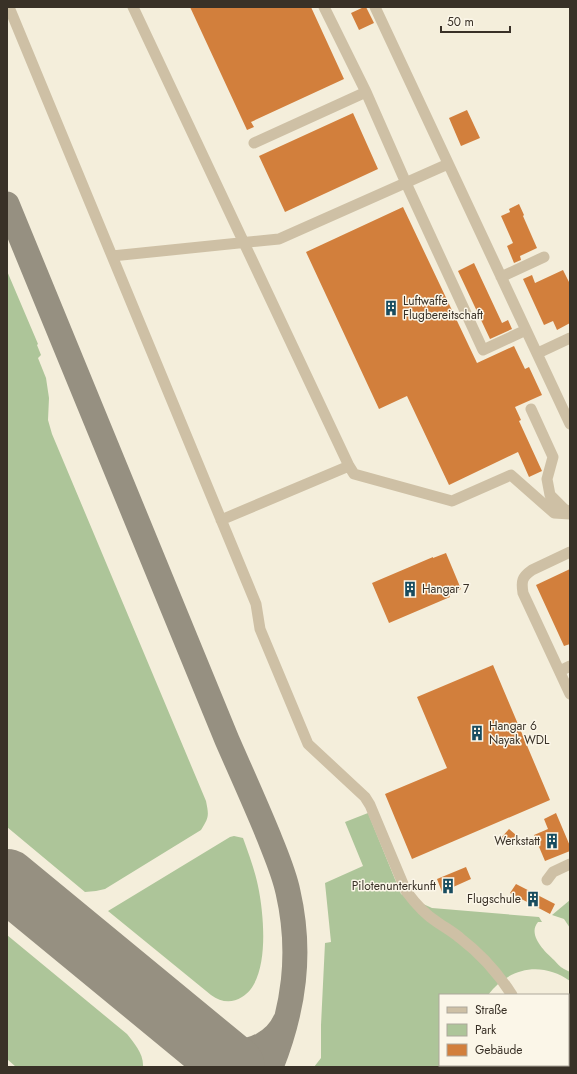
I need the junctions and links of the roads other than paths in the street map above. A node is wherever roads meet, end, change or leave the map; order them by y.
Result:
1 (9, 7) edge
2 (133, 7) edge
3 (324, 7) edge
4 (375, 7) edge
5 (366, 92) junction
6 (254, 143) dead end
7 (448, 164) junction
8 (406, 183) junction
9 (244, 243) junction
10 (112, 256) junction
11 (544, 257) dead end
12 (501, 277) junction
13 (526, 330) junction
14 (570, 338) edge
15 (538, 353) junction
16 (531, 409) dead end
17 (570, 424) edge
18 (349, 466) junction
19 (570, 513) edge
20 (221, 520) junction
21 (570, 552) edge
22 (570, 666) edge
23 (560, 671) junction
24 (570, 694) edge
25 (570, 864) edge
26 (547, 880) dead end
27 (511, 994) edge

1 - 10 lane
2 - 9 lane
3 - 5 lane
4 - 7 lane
5 - 6 lane
5 - 8 lane
7 - 8 lane
7 - 12 lane
8 - 9 lane
8 - 13 lane
9 - 10 lane
9 - 18 lane
10 - 20 lane
11 - 12 lane
12 - 13 lane
13 - 15 lane
14 - 15 lane
15 - 17 lane
16 - 19 lane
18 - 19 lane
18 - 20 lane
20 - 27 lane
21 - 23 lane
22 - 23 lane
23 - 24 lane
25 - 26 lane

